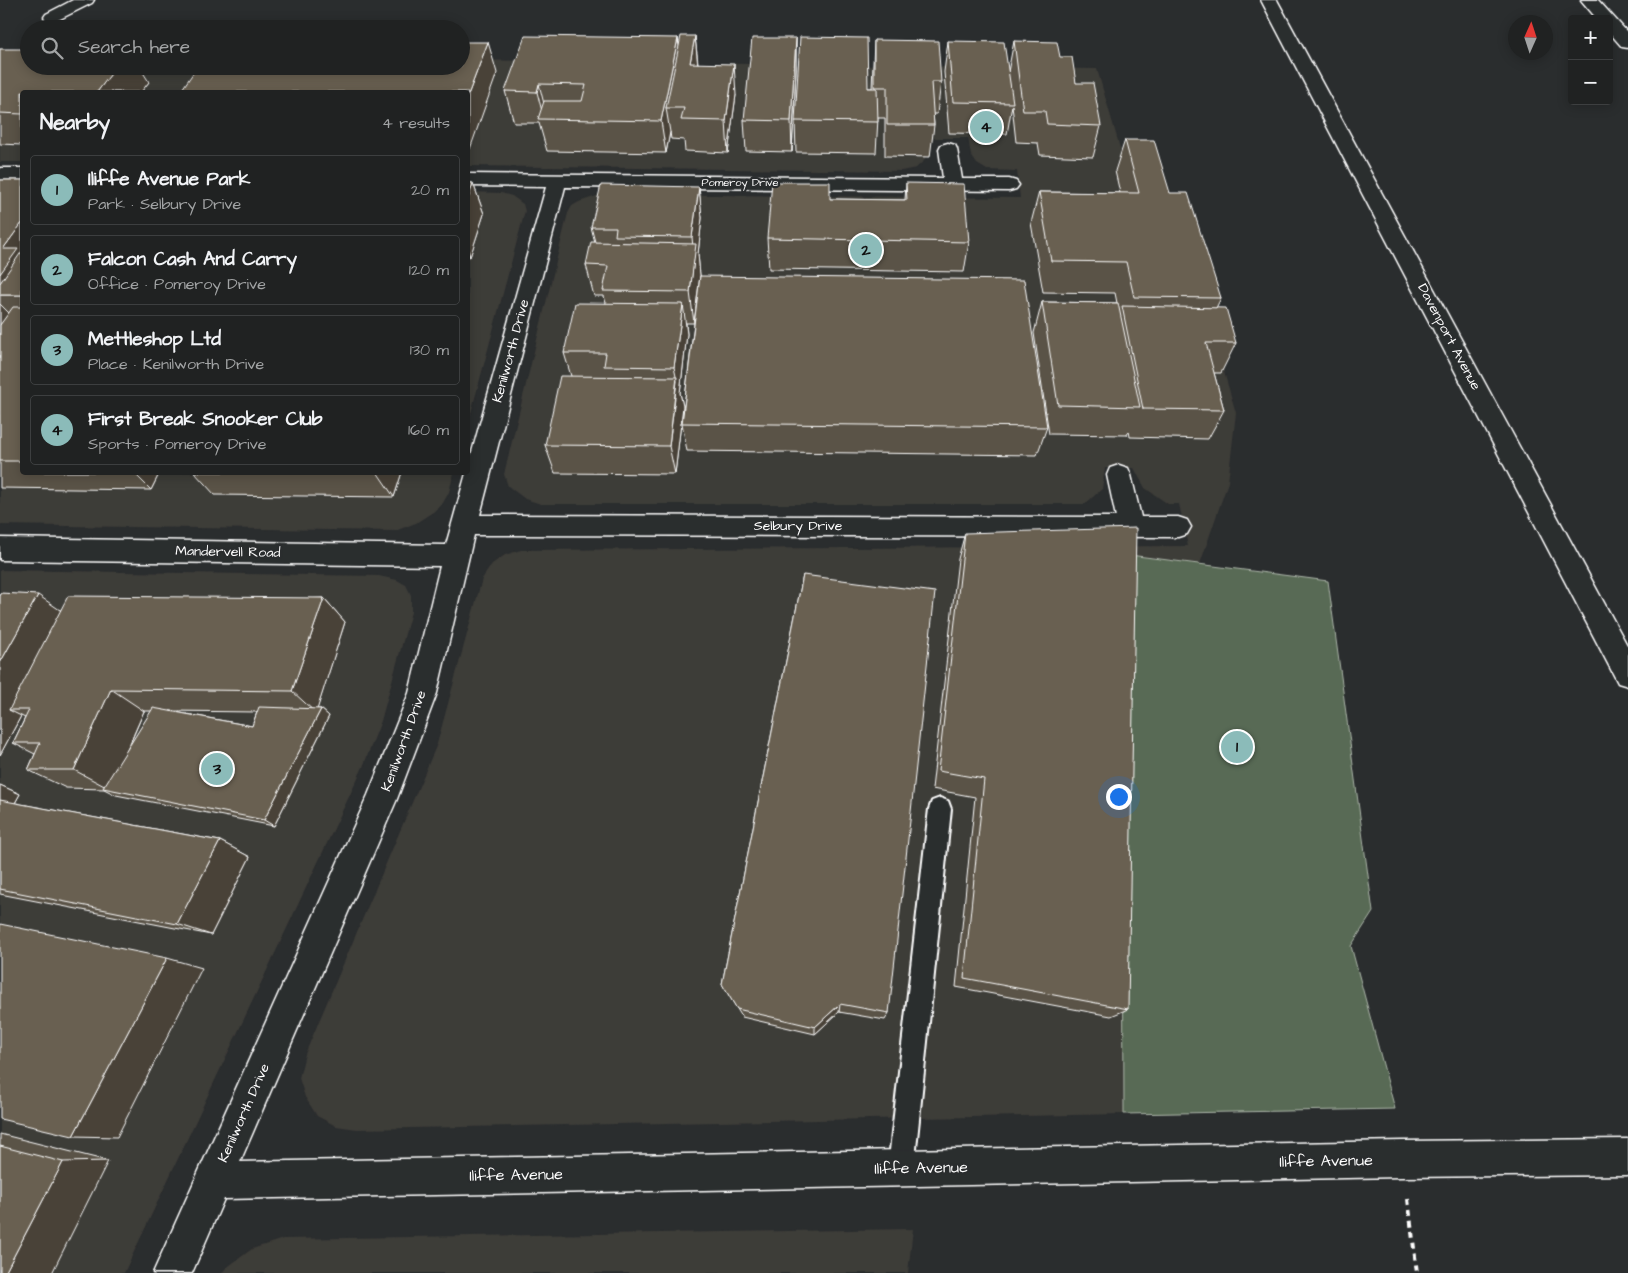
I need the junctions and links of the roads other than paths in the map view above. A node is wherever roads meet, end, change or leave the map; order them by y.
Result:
1 (86, 0) edge
2 (1270, 0) edge
3 (1589, 0) edge
4 (1602, 15) edge
5 (52, 17) dead end
6 (1613, 26) edge
7 (1628, 43) edge
8 (948, 149) dead end
9 (0, 174) edge
10 (20, 174) edge
11 (470, 180) edge
12 (557, 181) junction
13 (953, 184) junction
14 (1009, 185) dead end
15 (1119, 475) dead end
16 (465, 525) junction
17 (1131, 527) junction
18 (1178, 527) dead end
19 (0, 549) edge
20 (456, 556) junction
21 (1628, 674) edge
22 (940, 808) dead end
23 (1628, 1157) edge
24 (901, 1168) junction
25 (214, 1180) junction
26 (172, 1273) edge

1 - 5 street
2 - 21 street, Davenport Avenue
3 - 4 street
6 - 7 street
8 - 13 street
9 - 10 street
11 - 12 street
12 - 13 street, Pomeroy Drive
12 - 16 street, Kenilworth Drive
13 - 14 street, Pomeroy Drive
15 - 17 street
16 - 17 street, Selbury Drive
16 - 20 street, Kenilworth Drive
17 - 18 street, Selbury Drive
19 - 20 street, Mandervell Road
20 - 25 street, Kenilworth Drive
22 - 24 lane
23 - 24 street, Iliffe Avenue
24 - 25 street, Iliffe Avenue
25 - 26 street, Kenilworth Drive

